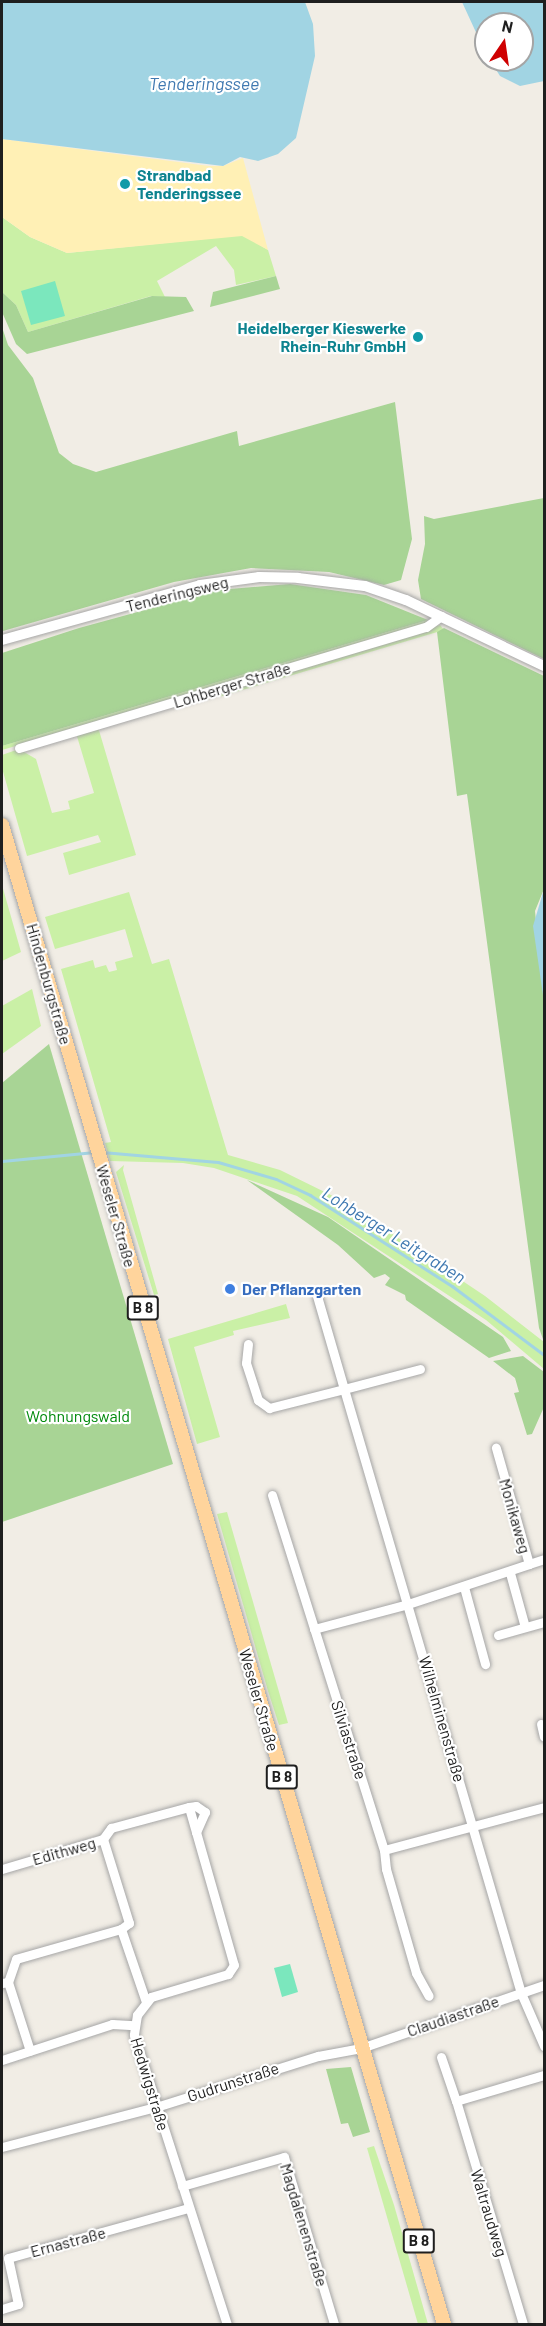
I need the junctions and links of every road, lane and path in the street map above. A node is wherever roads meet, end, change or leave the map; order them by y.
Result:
1 (441, 616) junction
2 (5, 641) edge
3 (544, 666) edge
4 (19, 748) dead end
5 (2, 825) edge
6 (96, 1143) joint
7 (316, 1296) dead end
8 (248, 1344) dead end
9 (420, 1369) dead end
10 (344, 1389) junction
11 (496, 1448) dead end
12 (272, 1495) dead end
13 (544, 1559) edge
14 (529, 1564) junction
15 (510, 1573) junction
16 (464, 1587) junction
17 (408, 1604) junction
18 (544, 1622) edge
19 (525, 1627) junction
20 (314, 1629) junction
21 (498, 1635) dead end
22 (486, 1664) dead end
23 (541, 1724) dead end
24 (544, 1737) edge
25 (189, 1807) junction
26 (544, 1807) edge
27 (473, 1825) junction
28 (196, 1832) junction
29 (103, 1839) junction
30 (384, 1850) junction
31 (2, 1869) edge
32 (122, 1929) junction
33 (5, 1983) edge
34 (544, 1985) edge
35 (521, 1993) junction
36 (429, 1996) dead end
37 (146, 2002) junction
38 (134, 2025) junction
39 (544, 2046) edge
40 (362, 2048) junction
41 (30, 2051) junction
42 (441, 2057) dead end
43 (2, 2060) edge
44 (544, 2075) edge
45 (456, 2101) junction
46 (156, 2107) junction
47 (2, 2147) edge
48 (182, 2186) junction
49 (188, 2208) junction
50 (2, 2309) edge
51 (227, 2325) edge
52 (334, 2325) edge
53 (444, 2325) edge
54 (523, 2325) edge

1 - 2 street, Tenderingsweg
1 - 3 street, Tenderingsweg
1 - 4 street, Lohberger Straße
5 - 6 main road, Hindenburgstraße / B 8
6 - 40 main road, Weseler Straße / B 8
7 - 10 street, Wilhelminenstraße
8 - 10 street
9 - 10 street
10 - 17 street, Wilhelminenstraße
11 - 14 street, Monikaweg
12 - 20 street, Silviastraße
13 - 14 street
14 - 15 street, Monikaweg
15 - 16 street, Monikaweg
15 - 19 street, Monikaweg
16 - 17 street, Monikaweg
16 - 22 street
17 - 20 street
17 - 27 street, Wilhelminenstraße
18 - 19 street
19 - 21 street
20 - 30 street, Silviastraße
23 - 24 street
25 - 28 street
25 - 28 street
25 - 29 street
26 - 27 street
27 - 30 street
27 - 35 street, Wilhelminenstraße
28 - 37 street
29 - 31 street, Edithweg
29 - 32 street, Edithweg
30 - 36 street, Silviastraße
32 - 33 street
32 - 37 street, Edithweg
33 - 41 street
34 - 35 street, Claudiastraße
35 - 39 street, Wilhelminenstraße
35 - 40 street, Claudiastraße
37 - 38 street, Hedwigstraße
38 - 41 street
38 - 46 street, Hedwigstraße
40 - 46 street, Gudrunstraße
40 - 53 main road, Weseler Straße / B 8
41 - 43 street
42 - 45 street, Waltraudweg
44 - 45 street
45 - 54 street, Waltraudweg
46 - 47 street, Gudrunstraße
46 - 48 street, Hedwigstraße
48 - 49 street, Hedwigstraße
48 - 52 street, Magdalenenstraße
49 - 50 street, Ernastraße
49 - 51 street, Hedwigstraße

